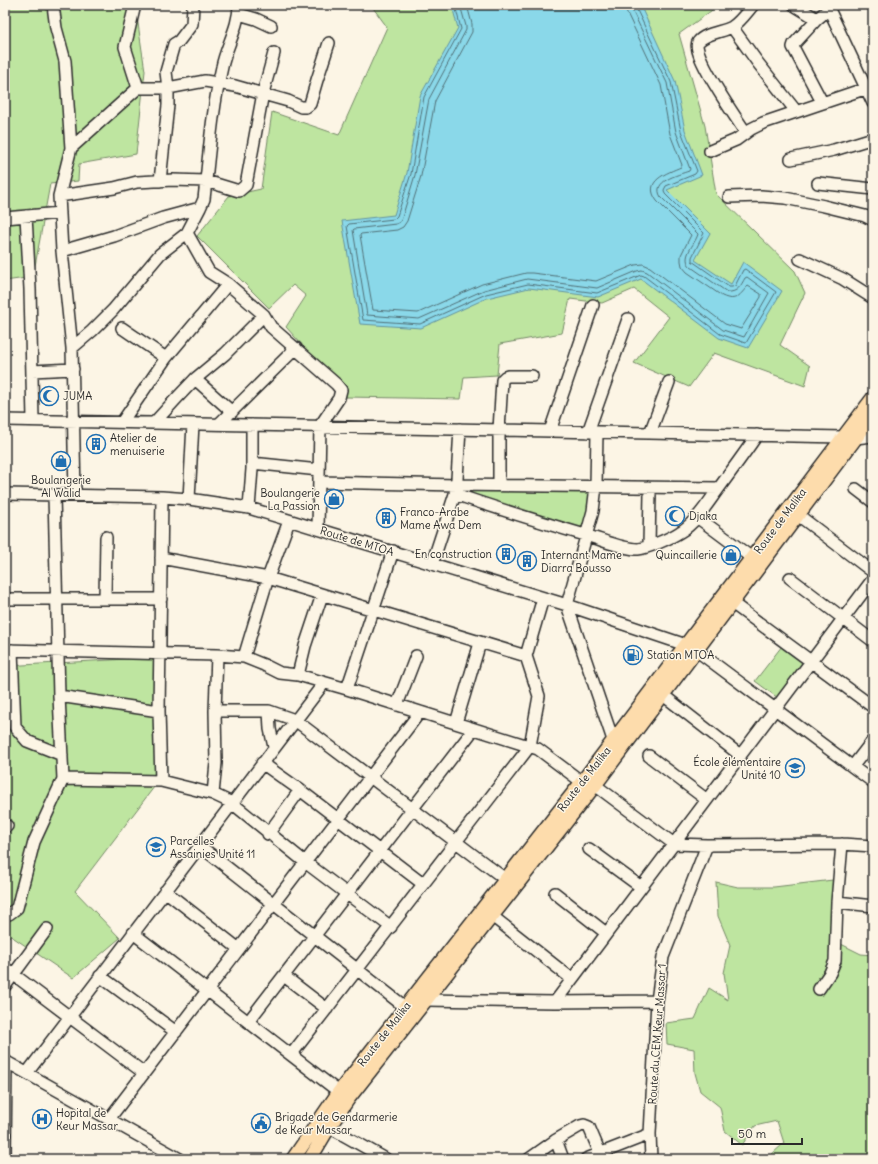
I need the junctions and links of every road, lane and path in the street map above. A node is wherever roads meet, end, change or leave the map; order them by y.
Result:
1 (53, 5) edge
2 (135, 5) edge
3 (193, 5) edge
4 (753, 5) edge
5 (794, 5) edge
6 (828, 7) edge
7 (239, 10) edge
8 (817, 19) junction
9 (270, 26) dead end
10 (732, 27) junction
11 (329, 43) dead end
12 (274, 53) dead end
13 (218, 83) junction
14 (138, 88) junction
15 (168, 88) junction
16 (867, 88) junction
17 (262, 93) junction
18 (822, 102) junction
19 (873, 103) edge
20 (796, 111) junction
21 (746, 133) junction
22 (873, 138) edge
23 (71, 148) junction
24 (710, 151) dead end
25 (791, 160) dead end
26 (160, 181) junction
27 (206, 181) junction
28 (818, 183) dead end
29 (873, 189) edge
30 (59, 196) junction
31 (729, 197) dead end
32 (200, 208) junction
33 (60, 213) junction
34 (26, 216) junction
35 (5, 218) edge
36 (873, 220) edge
37 (187, 233) junction
38 (62, 251) junction
39 (800, 259) dead end
40 (228, 284) junction
41 (873, 298) edge
42 (593, 304) dead end
43 (264, 315) junction
44 (628, 319) dead end
45 (122, 328) dead end
46 (72, 348) junction
47 (296, 348) junction
48 (166, 358) junction
49 (73, 369) junction
50 (32, 371) junction
51 (532, 376) dead end
52 (195, 379) junction
53 (668, 382) dead end
54 (873, 398) edge
55 (232, 412) junction
56 (873, 415) edge
57 (5, 420) edge
58 (32, 420) junction
59 (73, 421) junction
60 (122, 422) junction
61 (154, 423) junction
62 (193, 424) junction
63 (219, 424) junction
64 (252, 425) junction
65 (320, 426) junction
66 (460, 429) junction
67 (499, 430) junction
68 (550, 431) junction
69 (593, 432) junction
70 (650, 433) junction
71 (757, 435) junction
72 (873, 436) edge
73 (849, 438) junction
74 (252, 463) junction
75 (319, 470) junction
76 (319, 482) junction
77 (499, 485) junction
78 (596, 486) junction
79 (648, 487) junction
80 (719, 488) junction
81 (456, 490) junction
82 (856, 490) dead end
83 (5, 494) edge
84 (54, 495) junction
85 (75, 495) junction
86 (162, 497) junction
87 (189, 499) junction
88 (873, 502) edge
89 (249, 508) junction
90 (798, 515) junction
91 (697, 517) junction
92 (288, 521) junction
93 (318, 529) junction
94 (586, 535) junction
95 (106, 537) dead end
96 (649, 546) junction
97 (392, 551) junction
98 (161, 558) junction
99 (752, 558) junction
100 (432, 564) junction
101 (873, 572) edge
102 (268, 578) junction
103 (790, 578) dead end
104 (873, 579) edge
105 (322, 595) junction
106 (5, 598) edge
107 (161, 598) junction
108 (543, 598) junction
109 (57, 599) junction
110 (105, 599) junction
111 (732, 602) junction
112 (567, 606) junction
113 (374, 610) junction
114 (843, 618) junction
115 (873, 641) edge
116 (480, 643) junction
117 (691, 648) junction
118 (8, 650) edge
119 (58, 651) junction
120 (160, 653) junction
121 (217, 655) junction
122 (416, 656) dead end
123 (526, 656) junction
124 (244, 657) junction
125 (811, 661) junction
126 (298, 675) junction
127 (324, 683) junction
128 (347, 689) junction
129 (663, 695) junction
130 (60, 696) junction
131 (397, 705) junction
132 (873, 707) edge
133 (775, 709) junction
134 (159, 711) junction
135 (215, 711) junction
136 (269, 711) junction
137 (420, 712) junction
138 (295, 720) junction
139 (456, 723) junction
140 (474, 729) junction
141 (613, 740) junction
142 (873, 740) edge
143 (530, 746) junction
144 (274, 747) junction
145 (62, 755) junction
146 (740, 755) junction
147 (649, 756) dead end
148 (262, 763) junction
149 (853, 766) junction
150 (371, 776) junction
151 (64, 779) junction
152 (161, 780) junction
153 (582, 782) junction
154 (873, 782) edge
155 (595, 785) junction
156 (300, 790) junction
157 (214, 794) junction
158 (706, 800) junction
159 (232, 804) junction
160 (412, 809) junction
161 (338, 820) junction
162 (268, 834) junction
163 (456, 842) junction
164 (674, 844) junction
165 (842, 844) junction
166 (707, 845) junction
167 (200, 846) junction
168 (873, 846) edge
169 (589, 849) dead end
170 (380, 851) junction
171 (305, 862) junction
172 (505, 879) junction
173 (423, 884) junction
174 (641, 887) junction
175 (165, 891) junction
176 (555, 893) dead end
177 (347, 894) junction
178 (837, 902) junction
179 (274, 904) junction
180 (873, 906) edge
181 (5, 914) edge
182 (492, 916) junction
183 (391, 927) junction
184 (47, 929) dead end
185 (133, 933) junction
186 (606, 933) junction
187 (315, 936) junction
188 (239, 949) junction
189 (358, 970) junction
190 (9, 971) edge
191 (100, 976) junction
192 (284, 976) junction
193 (572, 978) junction
194 (5, 986) edge
195 (819, 989) dead end
196 (207, 991) junction
197 (426, 1000) junction
198 (657, 1001) junction
199 (555, 1002) junction
200 (406, 1007) junction
201 (327, 1009) junction
202 (69, 1017) junction
203 (248, 1022) junction
204 (176, 1032) junction
205 (291, 1055) junction
206 (6, 1061) edge
207 (27, 1073) junction
208 (144, 1073) junction
209 (339, 1092) junction
210 (109, 1119) junction
211 (5, 1126) edge
212 (329, 1127) junction
213 (650, 1134) junction
214 (556, 1140) junction
215 (600, 1153) junction
216 (383, 1158) edge
217 (5, 1159) edge
218 (180, 1159) edge
219 (293, 1159) edge
220 (310, 1159) edge
221 (529, 1159) edge
222 (563, 1159) edge
223 (586, 1159) edge
224 (651, 1159) edge

1 - 23 street
2 - 14 street
3 - 15 street
4 - 10 street
5 - 8 street
6 - 8 street
6 - 16 street
7 - 9 street
7 - 13 street
8 - 18 street
10 - 20 street
10 - 21 street
11 - 17 street
12 - 17 street
13 - 15 street
13 - 17 street
13 - 27 street
14 - 15 street
14 - 23 street
15 - 26 street
16 - 18 street
16 - 19 street
17 - 27 street
18 - 20 street
20 - 21 street
21 - 24 street
22 - 25 street
23 - 30 street
26 - 27 street
26 - 30 street
27 - 32 street
28 - 29 street
30 - 33 street
31 - 36 street
32 - 37 street
32 - 38 street
33 - 34 street
33 - 38 street
34 - 35 street
34 - 50 street
37 - 40 street
37 - 46 street
38 - 46 street
39 - 41 street
40 - 43 street
40 - 48 street
42 - 68 street
43 - 47 street
43 - 52 street
44 - 69 street
45 - 48 street
46 - 49 street
47 - 55 street
47 - 65 street
48 - 60 street
49 - 50 street
49 - 59 street
50 - 58 street
51 - 67 street
52 - 55 street
52 - 61 street
53 - 70 street
54 - 73 main road, Route de Malika
55 - 63 street
56 - 73 main road, Route de Malika
57 - 58 street
58 - 59 street
59 - 60 street
59 - 85 street
60 - 61 street
61 - 62 street
62 - 63 street
62 - 87 street
63 - 64 street
64 - 65 street
64 - 74 street
65 - 66 street
65 - 75 street
66 - 67 street
66 - 81 street
67 - 68 street
67 - 77 street
68 - 69 street
69 - 70 street
69 - 78 street
70 - 71 street
71 - 73 street
71 - 80 street
72 - 73 street
73 - 90 main road, Route de Malika
73 - 99 main road, Route de Malika
74 - 75 street
74 - 89 street
75 - 76 street
76 - 81 street
76 - 93 street
77 - 78 street
77 - 81 street
78 - 79 street
78 - 94 street
79 - 80 street
79 - 96 street
80 - 91 street
81 - 94 street
81 - 100 street
82 - 88 street
83 - 84 street, Route de MTOA
84 - 85 street, Route de MTOA
84 - 109 street
85 - 86 street, Route de MTOA
86 - 87 street, Route de MTOA
86 - 98 street
87 - 89 street, Route de MTOA
89 - 92 street, Route de MTOA
90 - 101 street
90 - 111 main road, Route de Malika
91 - 96 street
91 - 99 street
92 - 93 street, Route de MTOA
92 - 102 street
93 - 97 street, Route de MTOA
94 - 96 street
94 - 112 street
95 - 110 street
97 - 100 street, Route de MTOA
97 - 113 street
98 - 102 street
98 - 107 street
99 - 117 main road, Route de Malika
100 - 108 street, Route de MTOA
102 - 105 street
102 - 124 street
103 - 114 street
104 - 114 street
105 - 113 street
105 - 126 street
106 - 109 street
107 - 110 street
107 - 120 street
108 - 112 street, Route de MTOA
108 - 123 street
109 - 110 street
109 - 119 street
111 - 117 main road, Route de Malika
111 - 125 street
112 - 117 street, Route de MTOA
112 - 141 street
113 - 116 street
113 - 128 street
114 - 115 street
114 - 125 street
116 - 123 street
116 - 139 street
117 - 129 main road, Route de Malika
117 - 133 street, Route de MTOA
117 - 141 main road, Route de Malika
118 - 119 street
118 - 145 street
119 - 120 street
119 - 130 street
120 - 121 street
120 - 134 street
121 - 124 street
121 - 135 street
122 - 131 street
123 - 143 street
124 - 126 street
125 - 132 street
125 - 133 street
126 - 127 street
127 - 128 street
127 - 138 street
128 - 131 street
129 - 146 street
129 - 155 main road, Route de Malika
130 - 134 street
130 - 145 street
131 - 137 street
133 - 146 street
133 - 149 street, Route de MTOA
134 - 152 street
135 - 136 street
135 - 157 street
136 - 138 street
136 - 144 street
137 - 139 street
137 - 150 street
138 - 144 street
138 - 150 street
139 - 140 street
140 - 143 street
140 - 160 street
141 - 153 main road, Route de Malika
142 - 149 street
143 - 153 street
143 - 163 street
144 - 148 street
145 - 151 street
146 - 158 street
147 - 158 street
148 - 156 street
148 - 159 street
149 - 154 street, Route de MTOA
150 - 160 street
150 - 161 street
151 - 152 street
151 - 181 street
152 - 157 street
153 - 172 main road, Route de Malika
155 - 164 street
155 - 182 main road, Route de Malika
156 - 161 street
156 - 162 street
157 - 159 street
158 - 164 street
159 - 162 street
159 - 167 street
160 - 163 street
160 - 170 street
161 - 170 street
161 - 171 street
162 - 171 street
163 - 172 street
163 - 173 street
164 - 166 street
164 - 174 street
165 - 166 street
165 - 168 street
165 - 178 street
166 - 198 street, Route du CEM Keur Massar 1
167 - 175 street
167 - 179 street
169 - 174 street
170 - 173 street
170 - 177 street
171 - 177 street
171 - 179 street
172 - 200 main road, Route de Malika
173 - 183 street
174 - 186 street
175 - 185 street
175 - 188 street
176 - 186 street
177 - 183 street
177 - 187 street
178 - 180 street
178 - 195 street
179 - 187 street
179 - 188 street
182 - 193 street
182 - 197 main road, Route de Malika
183 - 189 street
184 - 190 street
185 - 191 street
185 - 196 street
186 - 193 street
187 - 189 street
187 - 192 street
188 - 196 street
189 - 200 street
189 - 201 street
190 - 194 street
190 - 202 street
191 - 202 street
191 - 204 street
192 - 201 street
192 - 203 street
193 - 199 street
196 - 203 street
196 - 204 street
197 - 199 street
197 - 212 main road, Route de Malika
198 - 199 street
198 - 213 street, Route du CEM Keur Massar 1
200 - 209 main road, Route de Malika
201 - 205 street
202 - 207 street
202 - 208 street
203 - 205 street
204 - 208 street
205 - 209 street
206 - 207 street
206 - 211 street
207 - 210 street
208 - 210 street
209 - 219 main road, Route de Malika
210 - 218 street
211 - 217 street
212 - 216 street
212 - 220 main road, Route de Malika
213 - 215 street
213 - 224 street, Route du CEM Keur Massar 1
214 - 215 street
214 - 221 street
214 - 222 street
215 - 223 street

